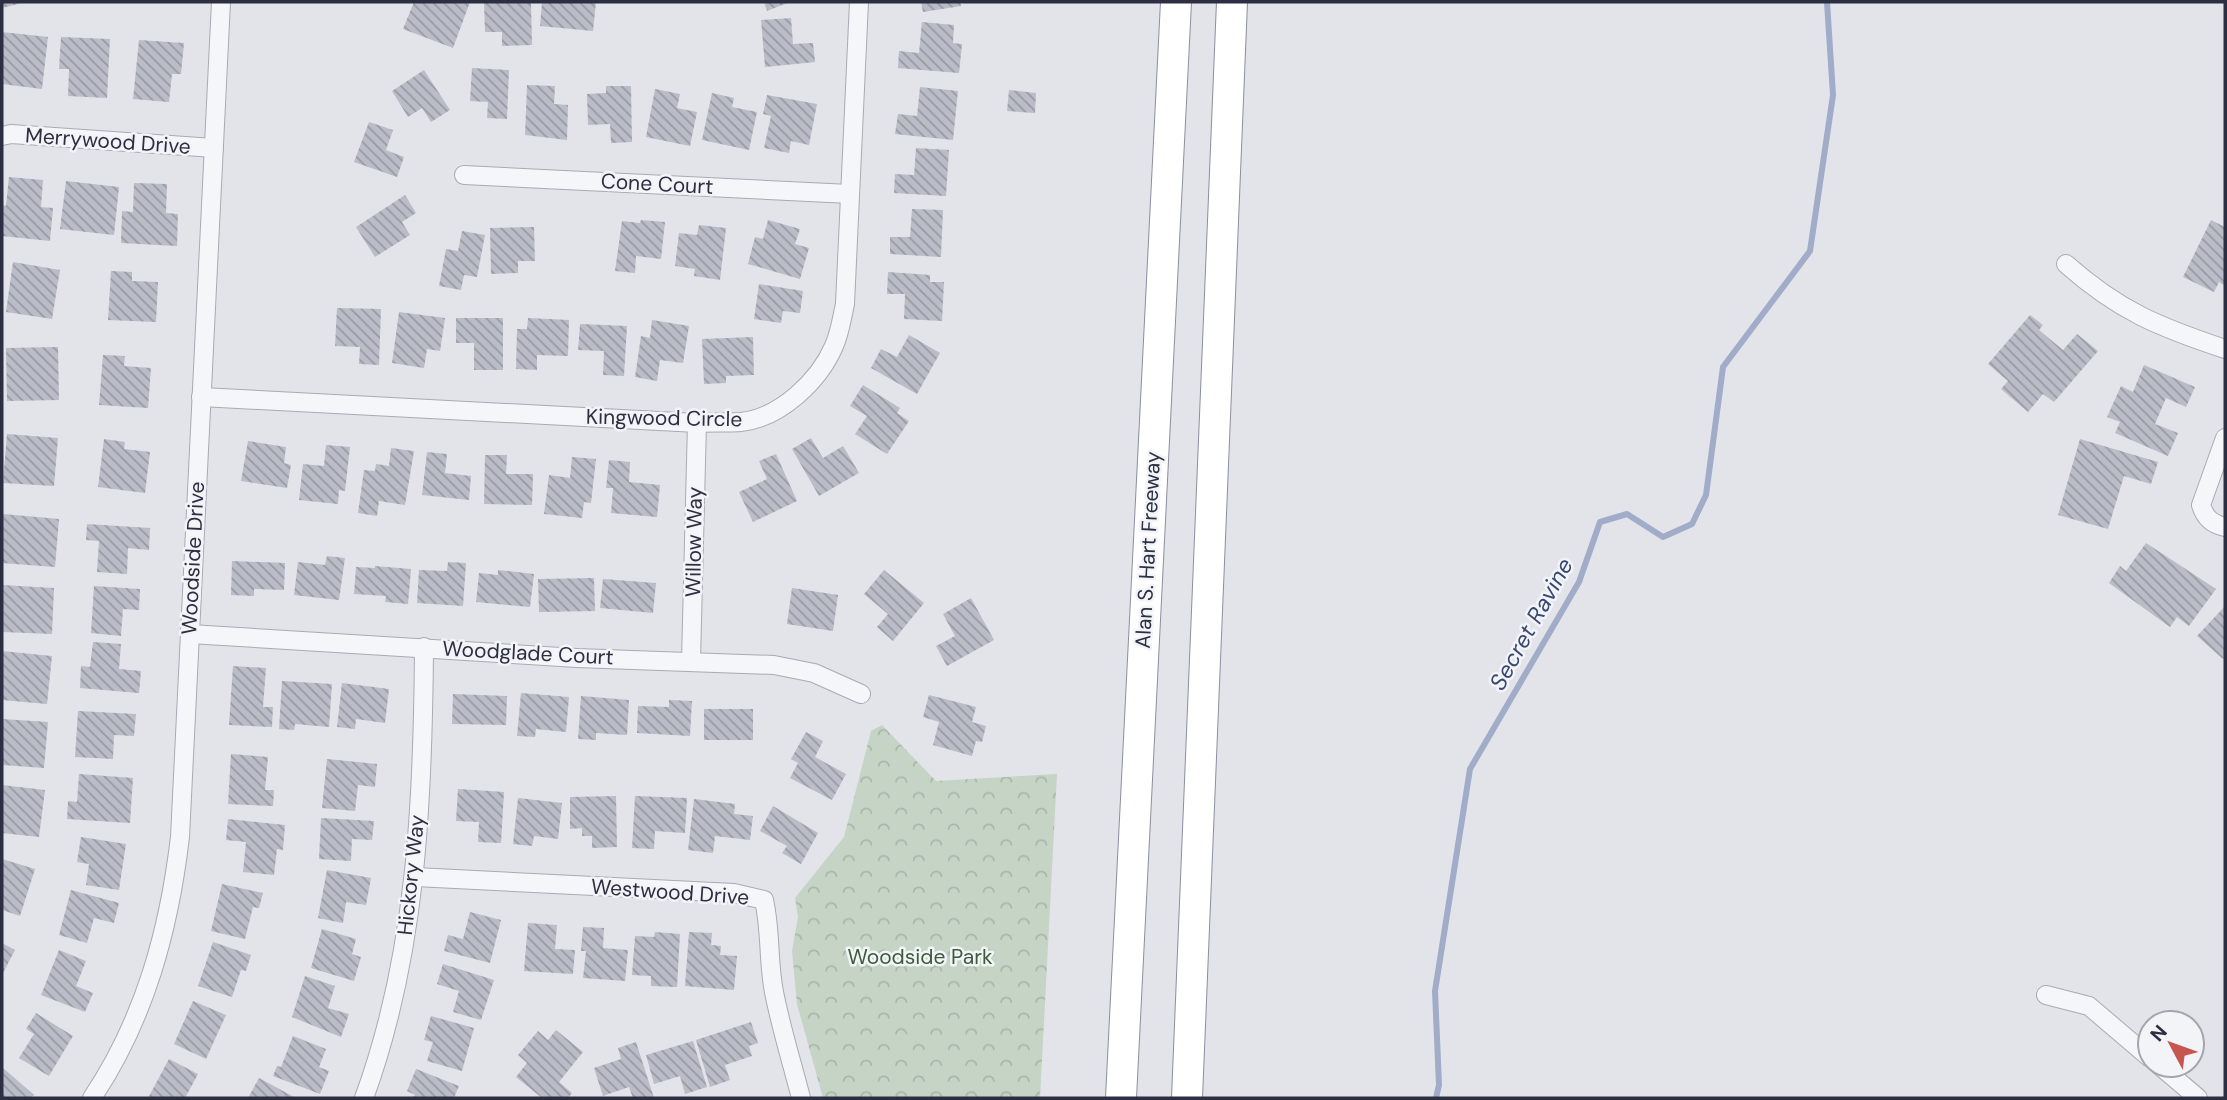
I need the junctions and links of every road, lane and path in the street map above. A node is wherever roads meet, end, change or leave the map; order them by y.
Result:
1 (221, 2) edge
2 (859, 2) edge
3 (1176, 2) edge
4 (1232, 2) edge
5 (2, 136) edge
6 (214, 148) junction
7 (464, 175) dead end
8 (850, 194) junction
9 (2066, 264) dead end
10 (2225, 349) edge
11 (201, 397) junction
12 (697, 423) junction
13 (2225, 438) edge
14 (2225, 527) edge
15 (190, 634) junction
16 (424, 647) junction
17 (691, 661) junction
18 (861, 694) dead end
19 (415, 877) junction
20 (2046, 995) dead end
21 (2136, 1046) edge
22 (2176, 1079) edge
23 (92, 1098) edge
24 (364, 1098) edge
25 (801, 1098) edge
26 (1121, 1098) edge
27 (1187, 1098) edge
28 (2198, 1098) edge

1 - 6 street, Woodside Drive
2 - 8 street, Kingwood Circle
3 - 26 highway, Alan S. Hart Freeway
4 - 27 highway
5 - 6 street, Merrywood Drive
6 - 11 street, Woodside Drive
7 - 8 street, Cone Court
8 - 12 street, Kingwood Circle
9 - 10 street
11 - 12 street, Kingwood Circle
11 - 15 street, Woodside Drive
12 - 17 street, Willow Way
13 - 14 street
15 - 16 street, Woodglade Court
15 - 23 street, Woodside Drive
16 - 17 street, Woodglade Court
16 - 19 street, Hickory Way
17 - 18 street, Woodglade Court
19 - 24 street, Hickory Way
19 - 25 street, Westwood Drive
20 - 21 street
22 - 28 street

